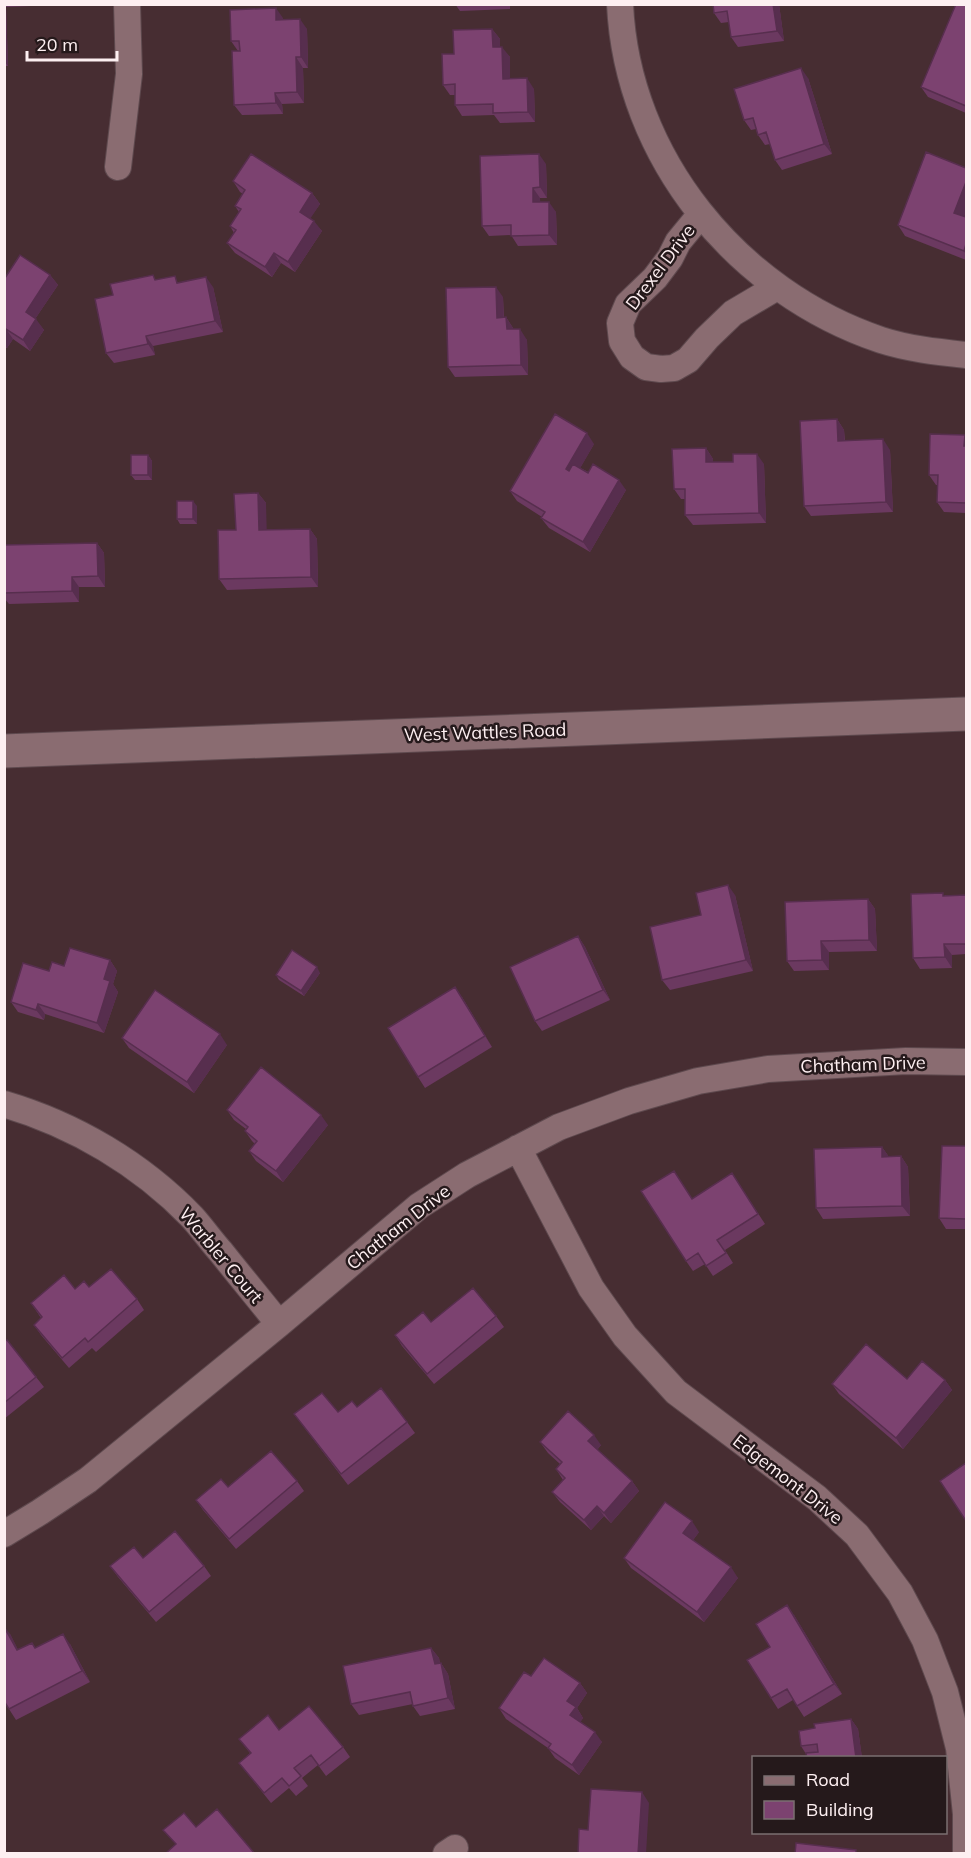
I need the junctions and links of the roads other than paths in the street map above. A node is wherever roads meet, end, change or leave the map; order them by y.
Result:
1 (127, 4) edge
2 (620, 4) edge
3 (118, 167) dead end
4 (701, 214) junction
5 (777, 287) junction
6 (966, 355) edge
7 (966, 714) edge
8 (4, 751) edge
9 (966, 1062) edge
10 (4, 1104) edge
11 (518, 1148) junction
12 (279, 1324) junction
13 (4, 1534) edge
14 (966, 1854) edge

1 - 3 street
2 - 4 street, Drexel Drive
4 - 5 street, Drexel Drive
4 - 5 street, Drexel Drive
5 - 6 street, Drexel Drive
7 - 8 street, West Wattles Road
9 - 11 street, Chatham Drive
10 - 12 street, Warbler Court
11 - 12 street, Chatham Drive
11 - 14 street, Edgemont Drive
12 - 13 street, Chatham Drive

